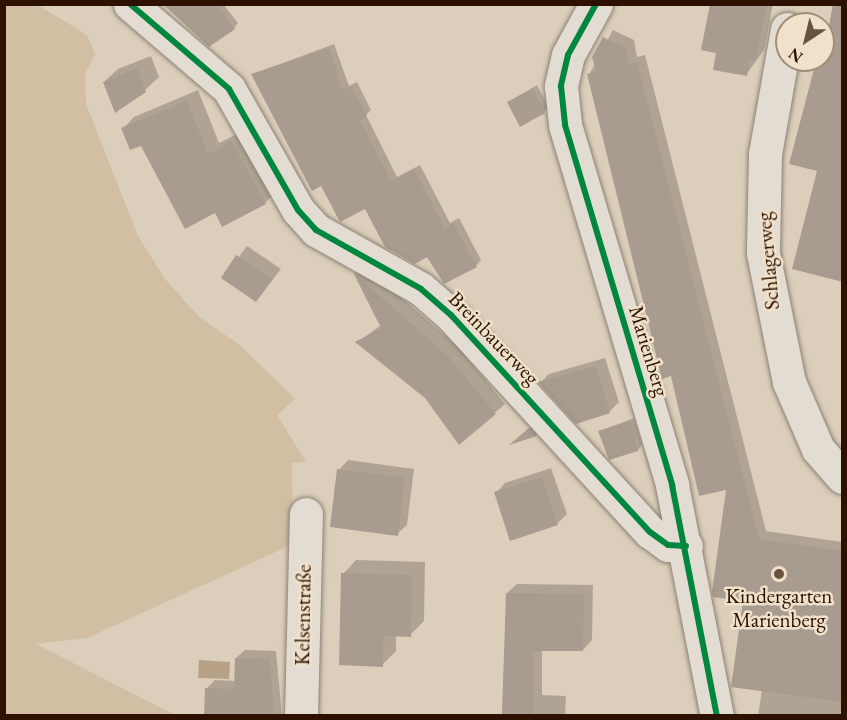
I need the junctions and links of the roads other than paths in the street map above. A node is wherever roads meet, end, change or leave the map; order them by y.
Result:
1 (130, 4) edge
2 (596, 4) edge
3 (779, 72) edge
4 (843, 477) edge
5 (306, 514) dead end
6 (686, 546) junction
7 (302, 716) edge
8 (717, 716) edge

1 - 6 street, Breinbauerweg
2 - 6 street, Marienberg
3 - 4 street, Schlagerweg
5 - 7 street, Kelsenstraße
6 - 8 street, Marienberg

